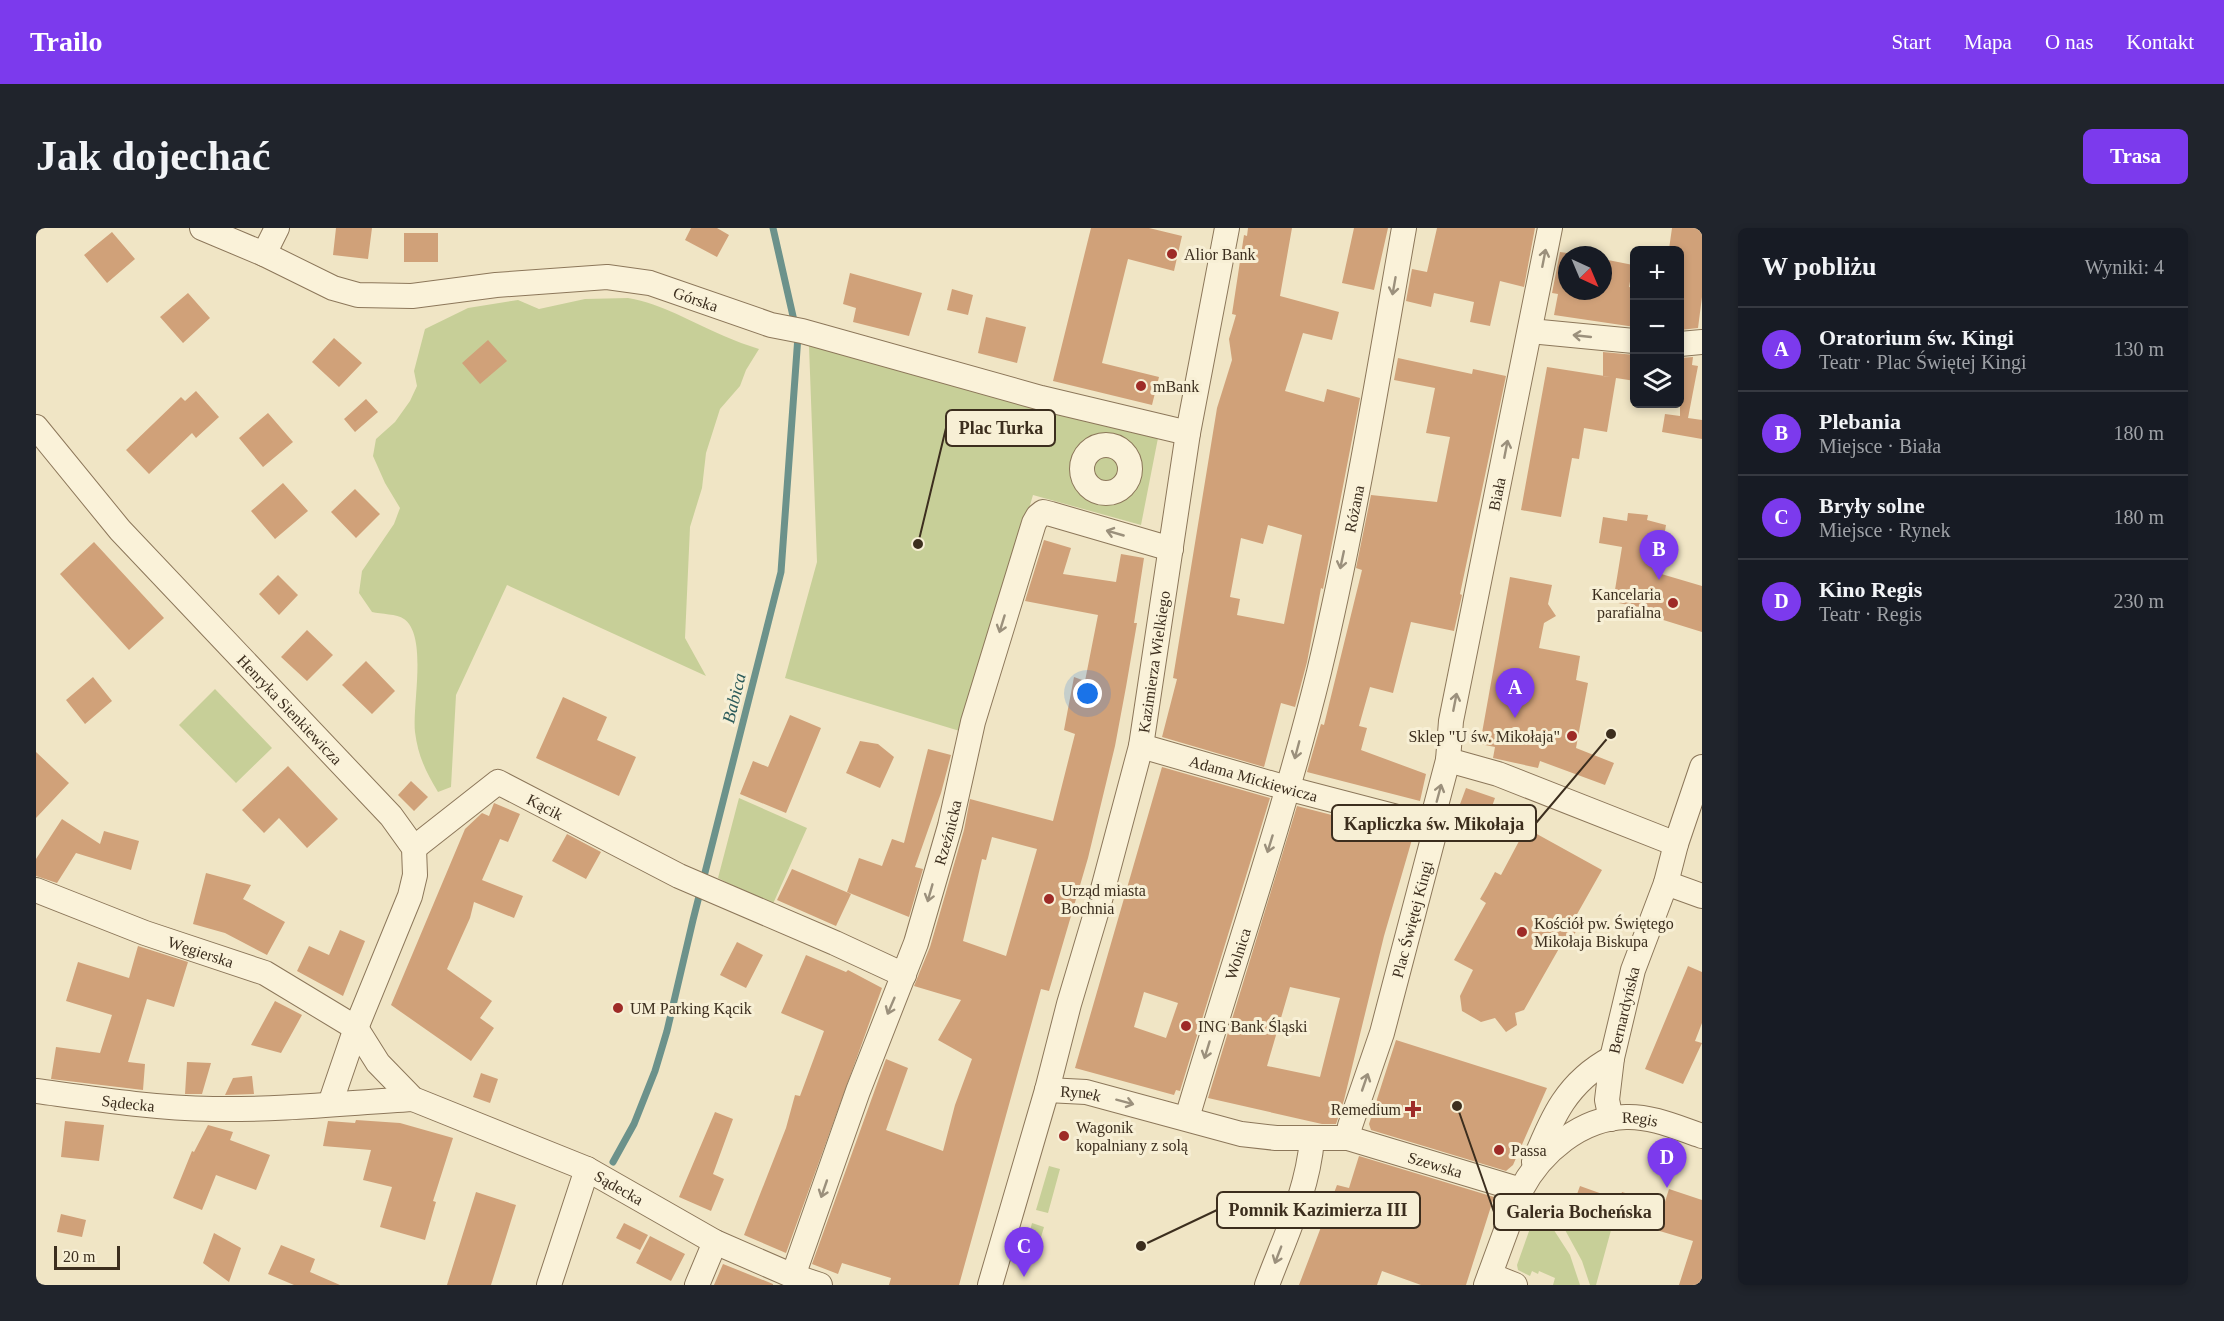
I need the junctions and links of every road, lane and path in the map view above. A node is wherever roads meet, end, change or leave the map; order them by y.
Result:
1 (202, 228) edge
2 (277, 228) edge
3 (1227, 228) edge
4 (1404, 228) edge
5 (1550, 228) edge
6 (264, 254) junction
7 (1530, 331) junction
8 (1630, 341) edge
9 (1702, 342) edge
10 (1684, 344) edge
11 (36, 427) edge
12 (1188, 433) junction
13 (1171, 549) junction
14 (1141, 746) junction
15 (1448, 760) junction
16 (1702, 767) edge
17 (1287, 788) junction
18 (1436, 827) junction
19 (1676, 844) junction
20 (414, 848) junction
21 (1666, 883) junction
22 (36, 890) edge
23 (1702, 896) edge
24 (904, 975) junction
25 (356, 1028) junction
26 (1612, 1058) junction
27 (1047, 1090) junction
28 (36, 1091) edge
29 (413, 1099) junction
30 (330, 1104) junction
31 (1187, 1118) junction
32 (1611, 1119) junction
33 (1702, 1136) edge
34 (1348, 1138) junction
35 (1312, 1139) junction
36 (587, 1169) junction
37 (1524, 1184) junction
38 (715, 1242) junction
39 (793, 1276) junction
40 (1488, 1280) edge
41 (549, 1285) edge
42 (697, 1285) edge
43 (820, 1285) edge
44 (990, 1285) edge
45 (1267, 1285) edge
46 (1515, 1285) edge

1 - 6 street, Górska
2 - 6 street
3 - 12 street, Kazimierza Wielkiego
4 -> 17 street, Różana
7 -> 5 street, Biała
6 - 12 street, Górska
8 -> 7 street
15 -> 7 street, Biała
9 - 10 street
11 - 20 street, Henryka Sienkiewicza
12 - 13 street, Kazimierza Wielkiego
13 - 14 street, Kazimierza Wielkiego
13 -> 24 street, Rzeźnicka
14 - 17 street, Adama Mickiewicza
14 - 27 street, Kazimierza Wielkiego
18 -> 15 street, Plac Świętej Kingi
15 - 19 street
16 - 19 street, Bernardyńska
17 - 18 street, Adama Mickiewicza
17 -> 31 street, Wolnica
34 -> 18 street, Plac Świętej Kingi
19 - 21 street, Bernardyńska
20 - 24 street, Kącik
20 - 25 street
21 - 23 street
21 - 26 street, Bernardyńska
22 - 25 street, Węgierska
24 -> 39 street, Rzeźnicka
25 - 29 street, Sądecka
25 - 30 street
26 - 32 street, Bernardyńska
26 - 37 street
27 -> 31 street, Rynek
27 - 44 street, Rynek
28 - 30 street, Sądecka
29 - 30 street, Sądecka
29 - 36 street, Sądecka
31 - 35 street, Rynek
32 - 33 street, Regis
32 - 37 street, Regis
34 - 35 street, Rynek
34 - 37 street, Szewska
35 -> 45 street
36 - 38 street, Sądecka
36 - 41 street
37 - 40 street
38 - 39 street, Sądecka
38 - 42 street
39 - 43 street, Sądecka
40 - 46 street

